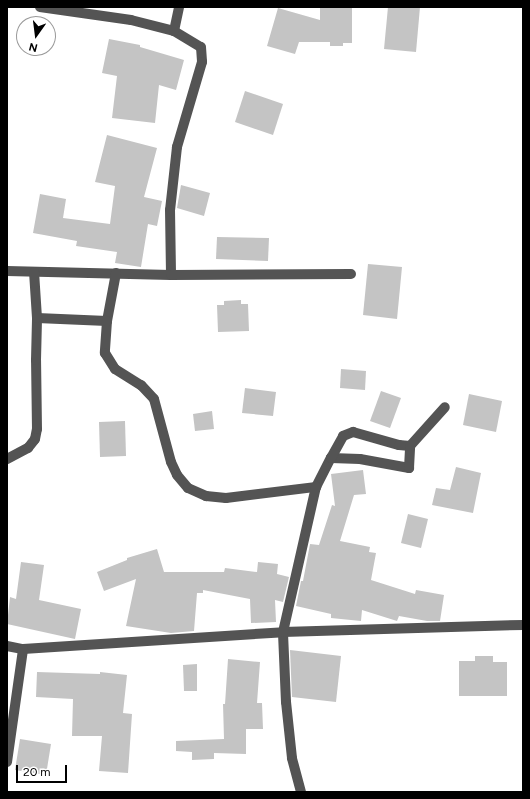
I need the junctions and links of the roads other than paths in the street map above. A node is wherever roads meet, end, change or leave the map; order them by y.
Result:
1 (40, 7) edge
2 (179, 7) edge
3 (174, 31) junction
4 (7, 271) edge
5 (34, 272) junction
6 (116, 274) junction
7 (351, 274) dead end
8 (172, 275) junction
9 (37, 318) junction
10 (107, 320) junction
11 (445, 407) dead end
12 (410, 446) junction
13 (331, 458) junction
14 (7, 459) edge
15 (316, 487) junction
16 (523, 625) edge
17 (283, 632) junction
18 (7, 646) edge
19 (22, 649) junction
20 (7, 762) edge
21 (301, 792) edge

1 - 3 street
2 - 3 street
3 - 8 street
4 - 5 street
5 - 6 street
5 - 9 street
6 - 8 street
6 - 10 street
7 - 8 street
9 - 10 street
9 - 14 street
10 - 15 street
11 - 12 street
12 - 13 street
12 - 13 street
13 - 15 street
15 - 17 street
16 - 17 street
17 - 19 street
17 - 21 street
18 - 19 street
19 - 20 street

